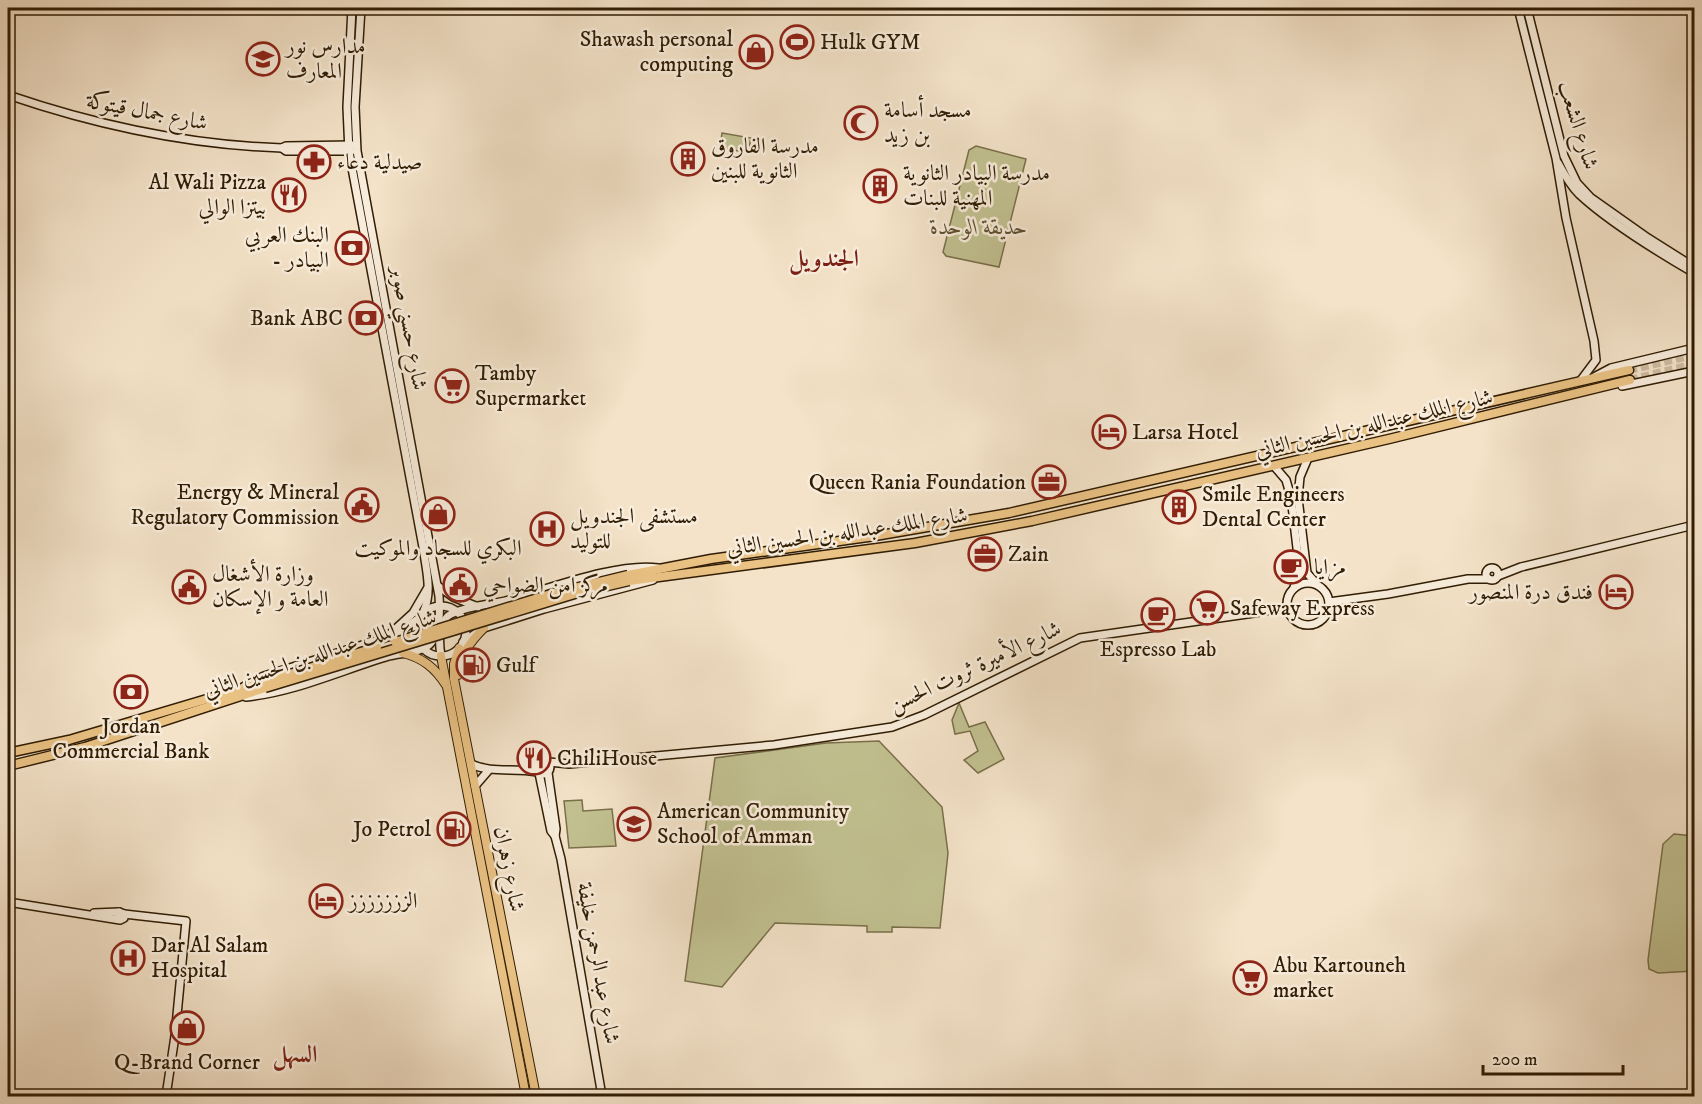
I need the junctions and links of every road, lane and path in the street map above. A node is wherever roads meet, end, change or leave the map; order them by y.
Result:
1 (352, 8) edge
2 (361, 8) edge
3 (1518, 8) edge
4 (1527, 8) edge
5 (1543, 71) junction
6 (1534, 73) junction
7 (8, 95) edge
8 (282, 148) junction
9 (352, 148) junction
10 (335, 152) junction
11 (1556, 158) junction
12 (350, 161) junction
13 (1695, 267) edge
14 (1695, 273) edge
15 (1695, 348) edge
16 (1695, 371) edge
17 (395, 374) junction
18 (1593, 378) junction
19 (1581, 381) junction
20 (1596, 388) junction
21 (1308, 458) junction
22 (1274, 466) junction
23 (1695, 525) edge
24 (660, 572) junction
25 (437, 585) junction
26 (1317, 585) junction
27 (429, 587) junction
28 (1294, 589) junction
29 (1329, 602) junction
30 (440, 605) junction
31 (1287, 606) junction
32 (480, 607) junction
33 (457, 611) junction
34 (421, 616) junction
35 (484, 628) junction
36 (394, 635) junction
37 (385, 638) junction
38 (461, 645) junction
39 (423, 649) junction
40 (401, 654) junction
41 (441, 656) junction
42 (448, 689) junction
43 (240, 693) junction
44 (459, 710) junction
45 (8, 753) edge
46 (539, 761) junction
47 (471, 764) junction
48 (8, 766) edge
49 (520, 769) junction
50 (549, 769) junction
51 (488, 771) junction
52 (538, 772) junction
53 (475, 786) junction
54 (555, 836) junction
55 (8, 902) edge
56 (166, 1096) edge
57 (526, 1096) edge
58 (536, 1096) edge
59 (602, 1096) edge

1 - 9 street, شارع حسني صوبر
2 - 9 street, شارع حسني صوبر
3 - 6 street, شارع الشعب
4 - 5 street, شارع الشعب
5 - 6 street
5 - 13 street, شارع الشعب
6 - 11 street, شارع الشعب
7 - 8 street, شارع جمال قيتوكة
8 - 9 street, شارع جمال قيتوكة
8 - 10 street, شارع جمال قيتوكة
9 - 10 street, شارع جمال قيتوكة
9 - 12 street, شارع حسني صوبر
9 - 17 street, شارع حسني صوبر
10 - 12 street
11 - 14 street, شارع الشعب
11 - 19 street, شارع الشعب
12 - 17 street, شارع حسني صوبر
15 - 18 street
16 - 20 street
17 - 25 street, شارع حسني صوبر
17 - 27 street, شارع حسني صوبر
18 - 19 highway, شارع الملك عبدالله بن الحسين الثاني
18 - 20 highway, شارع الملك عبدالله بن الحسين الثاني
19 - 24 highway, شارع الملك عبدالله بن الحسين الثاني
20 - 21 highway, شارع الملك عبدالله بن الحسين الثاني
21 - 22 highway, شارع الملك عبدالله بن الحسين الثاني
21 - 26 street
22 - 24 highway, شارع الملك عبدالله بن الحسين الثاني
22 - 28 street
23 - 29 street
24 - 32 street
24 - 35 street
24 - 43 highway, شارع الملك عبدالله بن الحسين الثاني, bridge
25 - 30 street, شارع حسني صوبر
25 - 32 street
26 - 28 street
26 - 29 street
27 - 34 street, شارع حسني صوبر
27 - 37 street
28 - 31 street
29 - 31 street
30 - 33 street
30 - 34 street
30 - 39 street, شارع حسني صوبر
31 - 50 street, شارع الأميرة ثروت الحسن
32 - 33 street
32 - 35 street
33 - 38 street
33 - 41 street
34 - 36 street
34 - 39 street
35 - 38 street
35 - 44 main road
36 - 37 street
36 - 40 street
37 - 43 street
38 - 41 street
38 - 44 main road, شارع زهران
39 - 40 street
39 - 41 street
40 - 42 main road
40 - 43 street
41 - 42 main road, شارع زهران
42 - 57 main road, شارع زهران
43 - 45 highway, شارع الملك عبدالله بن الحسين الثاني
43 - 48 highway, شارع الملك عبدالله بن الحسين الثاني
44 - 47 main road, شارع زهران
46 - 49 street
46 - 50 street
46 - 52 street, شارع عبد الرحمن خليفة
47 - 51 street
47 - 53 main road, شارع زهران
49 - 51 street
49 - 52 street
50 - 52 street
50 - 54 street, شارع عبد الرحمن خليفة
51 - 53 street
52 - 54 street, شارع عبد الرحمن خليفة
53 - 58 main road, شارع زهران
54 - 59 street, شارع عبد الرحمن خليفة
55 - 56 street

